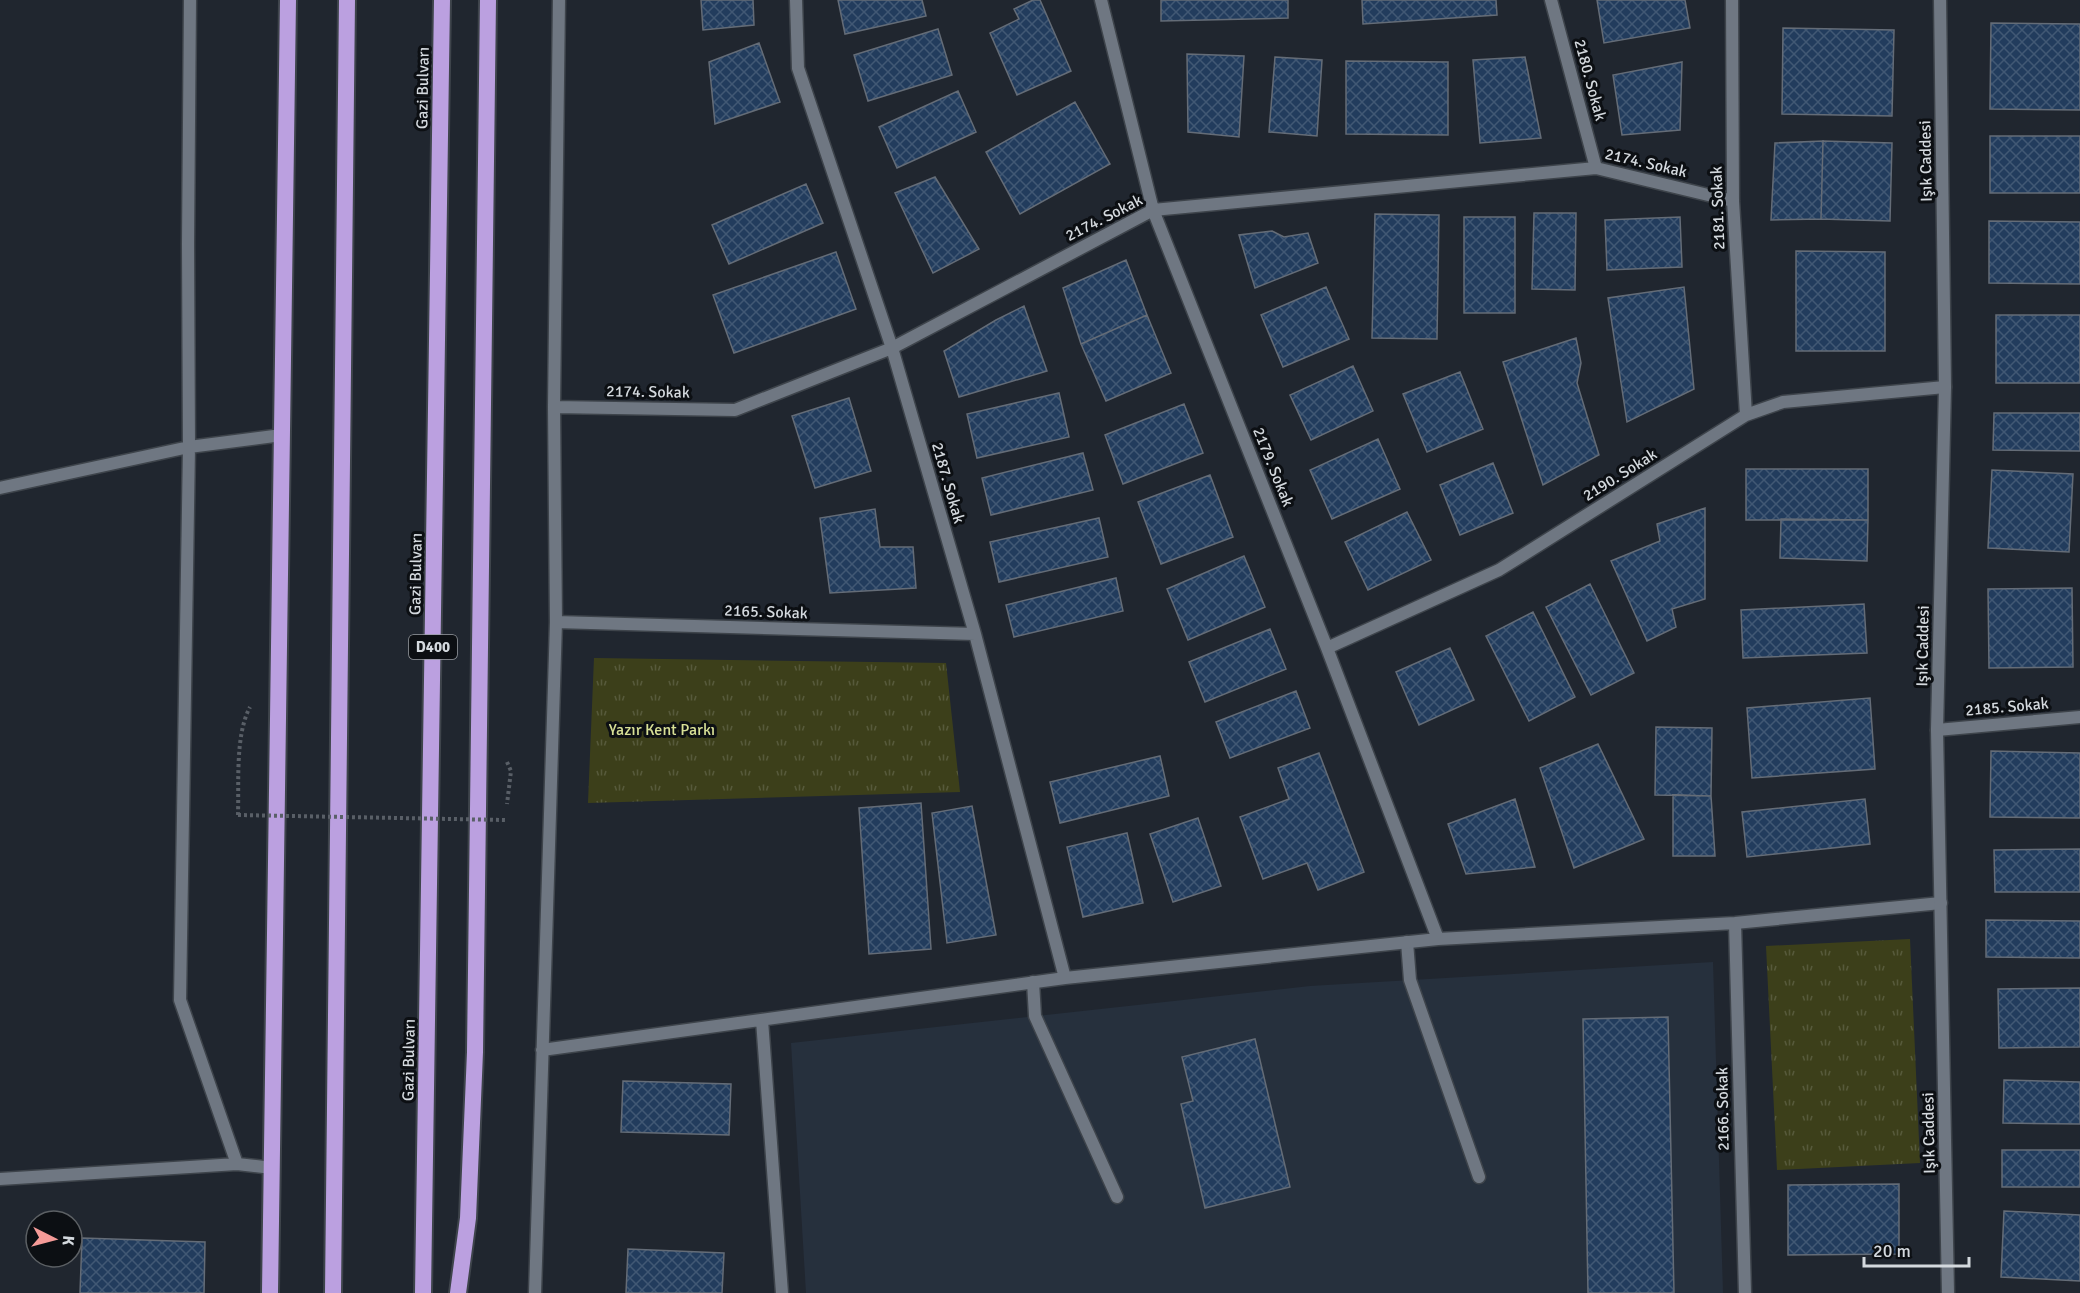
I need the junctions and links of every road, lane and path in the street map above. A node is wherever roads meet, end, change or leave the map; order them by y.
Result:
1 (190, 0) edge
2 (288, 0) edge
3 (347, 0) edge
4 (442, 0) edge
5 (488, 0) edge
6 (559, 0) edge
7 (796, 0) edge
8 (1101, 0) edge
9 (1551, 0) edge
10 (1732, 0) edge
11 (1940, 0) edge
12 (1596, 168) junction
13 (1734, 201) junction
14 (1153, 210) junction
15 (892, 348) junction
16 (1946, 387) junction
17 (554, 407) junction
18 (1746, 415) junction
19 (282, 435) junction
20 (189, 447) junction
21 (0, 488) edge
22 (556, 622) junction
23 (975, 634) junction
24 (1327, 648) junction
25 (2080, 717) edge
26 (1937, 730) junction
27 (240, 761) dead end
28 (511, 771) dead end
29 (1941, 903) junction
30 (1735, 923) junction
31 (1438, 939) junction
32 (1407, 942) junction
33 (1065, 978) junction
34 (1033, 982) junction
35 (762, 1020) junction
36 (542, 1050) junction
37 (237, 1164) junction
38 (273, 1168) junction
39 (1479, 1177) dead end
40 (0, 1179) edge
41 (1117, 1197) dead end
42 (270, 1293) edge
43 (333, 1293) edge
44 (423, 1293) edge
45 (458, 1293) edge
46 (535, 1293) edge
47 (782, 1293) edge
48 (1745, 1293) edge
49 (1948, 1293) edge

1 - 20 street
2 - 19 highway
3 - 43 highway
4 - 44 highway, Gazi Bulvarı / D400
5 - 45 highway
6 - 17 street
7 - 15 street, 2187. Sokak
8 - 14 street, 2179. Sokak
9 - 12 street, 2180. Sokak
10 - 13 street, 2181. Sokak
11 - 16 street, Işık Caddesi
12 - 13 street, 2174. Sokak
12 - 14 street, 2174. Sokak
13 - 18 street, 2181. Sokak
14 - 15 street, 2174. Sokak
14 - 24 street, 2179. Sokak
15 - 17 street, 2174. Sokak
15 - 23 street, 2187. Sokak
16 - 18 street, 2190. Sokak
16 - 26 street, Işık Caddesi
17 - 22 street
18 - 24 street, 2190. Sokak
19 - 20 street
19 - 38 highway
20 - 21 street
20 - 37 street
22 - 23 street, 2165. Sokak
22 - 36 street
23 - 33 street, 2187. Sokak
24 - 31 street, 2179. Sokak
25 - 26 street, 2185. Sokak
26 - 29 street, Işık Caddesi
27 - 28 path, bridge
29 - 30 street
29 - 49 street, Işık Caddesi
30 - 31 street
30 - 48 street, 2166. Sokak
31 - 32 street
32 - 33 street
32 - 39 street
33 - 34 street
34 - 35 street
34 - 41 street
35 - 36 street
35 - 47 street
36 - 46 street
37 - 38 street
37 - 40 street
38 - 42 highway

